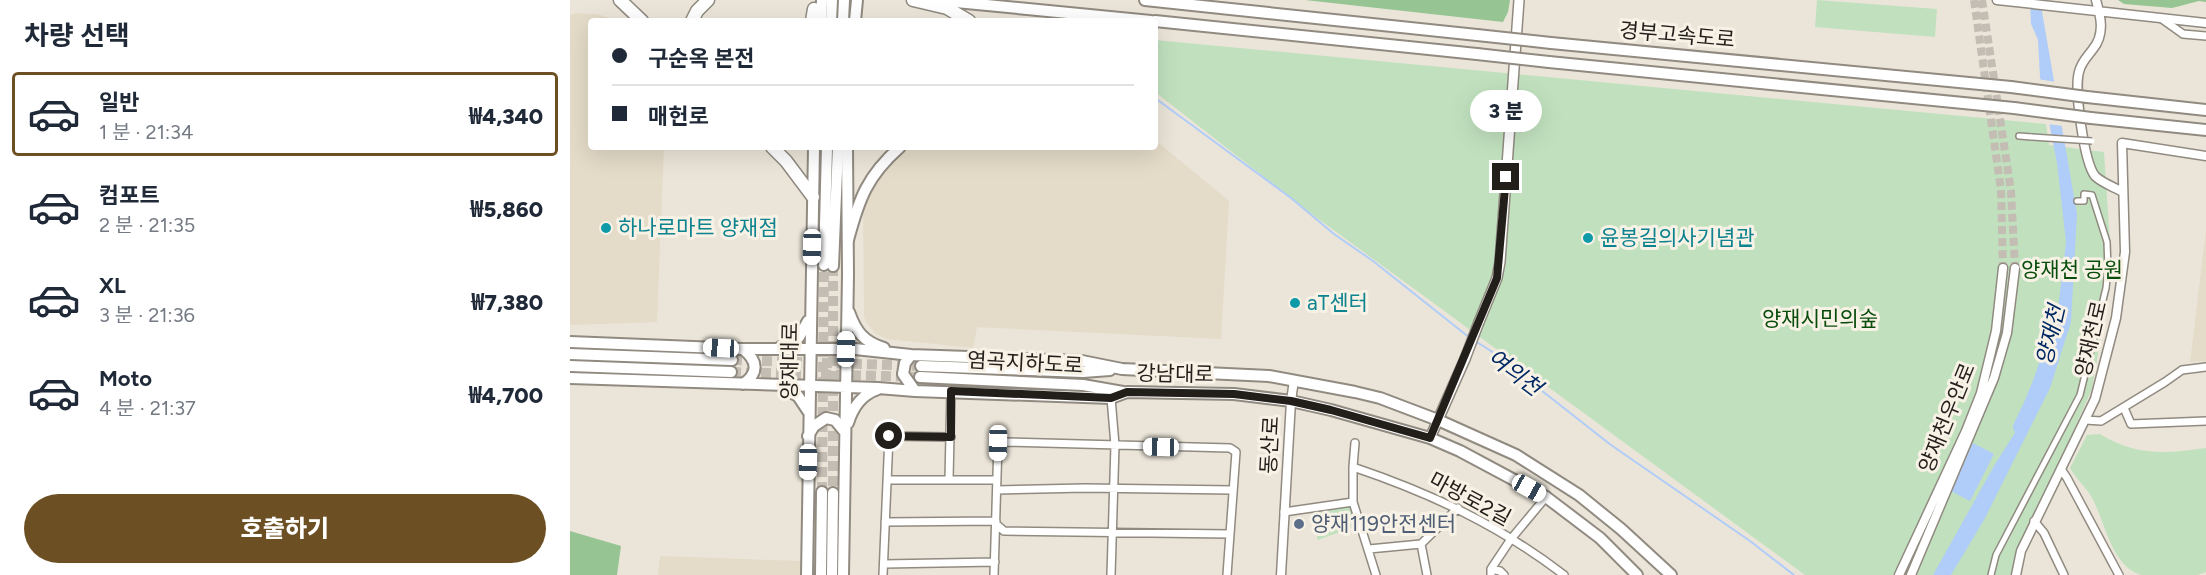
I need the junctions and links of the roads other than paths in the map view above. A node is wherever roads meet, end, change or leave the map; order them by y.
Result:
1 (620, 0) edge
2 (708, 0) edge
3 (832, 0) edge
4 (844, 0) edge
5 (857, 0) edge
6 (913, 0) edge
7 (935, 0) edge
8 (1145, 0) edge
9 (1519, 0) edge
10 (1997, 0) edge
11 (2096, 0) edge
12 (2002, 1) edge
13 (1169, 2) edge
14 (2099, 12) junction
15 (639, 18) edge
16 (694, 18) edge
17 (831, 18) edge
18 (843, 18) edge
19 (855, 18) edge
20 (964, 18) edge
21 (1119, 18) edge
22 (2162, 19) junction
23 (1158, 23) edge
24 (2206, 23) edge
25 (2206, 36) edge
26 (2206, 110) edge
27 (2206, 130) edge
28 (2019, 136) dead end
29 (2092, 141) dead end
30 (775, 150) edge
31 (814, 150) edge
32 (827, 150) edge
33 (838, 150) edge
34 (847, 150) edge
35 (897, 150) edge
36 (2206, 156) edge
37 (2123, 192) junction
38 (813, 197) junction
39 (2077, 201) dead end
40 (848, 240) junction
41 (2003, 268) tunnel mouth
42 (2015, 268) tunnel mouth
43 (847, 291) junction
44 (811, 314) junction
45 (570, 342) edge
46 (743, 349) junction
47 (846, 349) junction
48 (773, 350) junction
49 (810, 350) junction
50 (570, 354) edge
51 (911, 355) junction
52 (570, 366) edge
53 (2206, 367) edge
54 (1122, 369) junction
55 (570, 378) edge
56 (1294, 380) junction
57 (743, 384) junction
58 (771, 385) junction
59 (809, 386) junction
60 (846, 386) junction
61 (882, 388) junction
62 (915, 391) junction
63 (951, 391) junction
64 (1127, 392) junction
65 (1111, 398) junction
66 (1291, 401) junction
67 (2124, 408) junction
68 (808, 412) junction
69 (1438, 420) junction
70 (2085, 420) junction
71 (2206, 421) edge
72 (845, 432) junction
73 (1968, 432) junction
74 (808, 437) junction
75 (951, 437) junction
76 (1430, 438) junction
77 (1355, 443) dead end
78 (1115, 445) junction
79 (1353, 467) junction
80 (2061, 469) junction
81 (949, 479) junction
82 (887, 480) junction
83 (998, 480) junction
84 (1114, 489) junction
85 (997, 490) junction
86 (1233, 490) junction
87 (1546, 497) junction
88 (1353, 502) junction
89 (1458, 508) junction
90 (1284, 512) junction
91 (2034, 521) junction
92 (885, 522) junction
93 (996, 523) junction
94 (1113, 531) junction
95 (1230, 534) junction
96 (1511, 539) junction
97 (1421, 544) junction
98 (1369, 549) junction
99 (995, 562) junction
100 (884, 564) junction
101 (1491, 572) edge
102 (807, 575) edge
103 (821, 575) edge
104 (832, 575) edge
105 (843, 575) edge
106 (883, 575) edge
107 (994, 575) edge
108 (1111, 575) edge
109 (1227, 575) edge
110 (1281, 575) edge
111 (1377, 575) edge
112 (1427, 575) edge
113 (1504, 575) edge
114 (1564, 575) edge
115 (1637, 575) edge
116 (1671, 575) edge
117 (1899, 575) edge
118 (1911, 575) edge
119 (1991, 575) edge
120 (2016, 575) edge
121 (2064, 575) edge
122 (2119, 575) edge

1 - 15 highway
2 - 16 highway
3 - 17 main road
4 - 18 main road
5 - 19 main road
6 - 20 highway
7 - 21 main road
8 - 13 main road, 경부고속도로
9 - 69 main road, bridge
10 - 12 street
11 - 14 street
12 - 14 street
13 - 26 main road, 경부고속도로, bridge
14 - 22 street
14 - 37 street
22 - 24 street
22 - 25 street
23 - 27 main road, 경부고속도로, bridge
28 - 29 street, bridge
30 - 38 highway
31 - 38 main road, 양재대로
32 - 33 main road
34 - 40 main road
35 - 40 main road
36 - 37 street, 양재천로
37 - 70 street, 양재천로
38 - 44 main road, 양재대로
39 - 119 street
40 - 43 main road
41 - 73 street, 양재천우안로
42 - 73 street, 양재천우안로
43 - 47 main road
43 - 51 main road
44 - 48 main road
44 - 49 main road, 양재대로
45 - 46 main road
46 - 48 main road
46 - 57 main road
47 - 49 main road
47 - 51 main road
47 - 60 main road
48 - 49 main road
49 - 59 main road, 양재대로
50 - 52 main road
51 - 54 main road, 강남대로
51 - 62 main road
53 - 67 street
54 - 56 main road, 강남대로
54 - 64 main road, 염곡지하도로
55 - 57 main road, 강남대로
56 - 66 street, 동산로
56 - 69 main road, 강남대로
57 - 58 main road, 강남대로
58 - 59 main road, 강남대로
58 - 68 main road
59 - 60 main road, 강남대로
59 - 68 main road, 양재대로
60 - 61 main road, 강남대로
60 - 72 main road
61 - 62 main road, 강남대로
61 - 72 main road
62 - 63 main road, 강남대로
63 - 65 main road, 강남대로
63 - 75 street
64 - 65 main road, 강남대로
64 - 66 main road, 강남대로
65 - 78 street
66 - 76 main road, 강남대로
66 - 90 street, 동산로
67 - 70 street
67 - 71 street
68 - 74 main road, 양재대로
69 - 76 main road
69 - 116 main road, 강남대로
70 - 80 street, 양재천로
72 - 74 main road
72 - 105 main road
73 - 117 street, 양재천우안로
73 - 118 street, 양재천우안로
74 - 102 main road, 양재대로
75 - 81 street
75 - 82 street
76 - 87 main road, 강남대로
77 - 79 street
78 - 83 street
78 - 84 street
78 - 86 street
79 - 88 street
79 - 89 street, 마방로2길
80 - 91 street, 양재천로
80 - 122 street
81 - 82 street
81 - 83 street
82 - 92 street
83 - 85 street
84 - 85 street
84 - 86 street
84 - 94 street
85 - 93 street
86 - 95 street
87 - 96 street
87 - 115 main road, 강남대로
88 - 90 street
88 - 98 street
89 - 96 street, 마방로2길
89 - 97 street
90 - 110 street, 동산로
91 - 120 street, 양재천로
91 - 121 street
92 - 93 street
92 - 100 street
93 - 94 street
93 - 99 street
94 - 95 street
94 - 108 street
95 - 109 street
96 - 101 street
96 - 114 street, 마방로2길
97 - 98 street
97 - 112 street
98 - 111 street
99 - 100 street
99 - 107 street
100 - 106 street
101 - 113 street
103 - 104 main road

